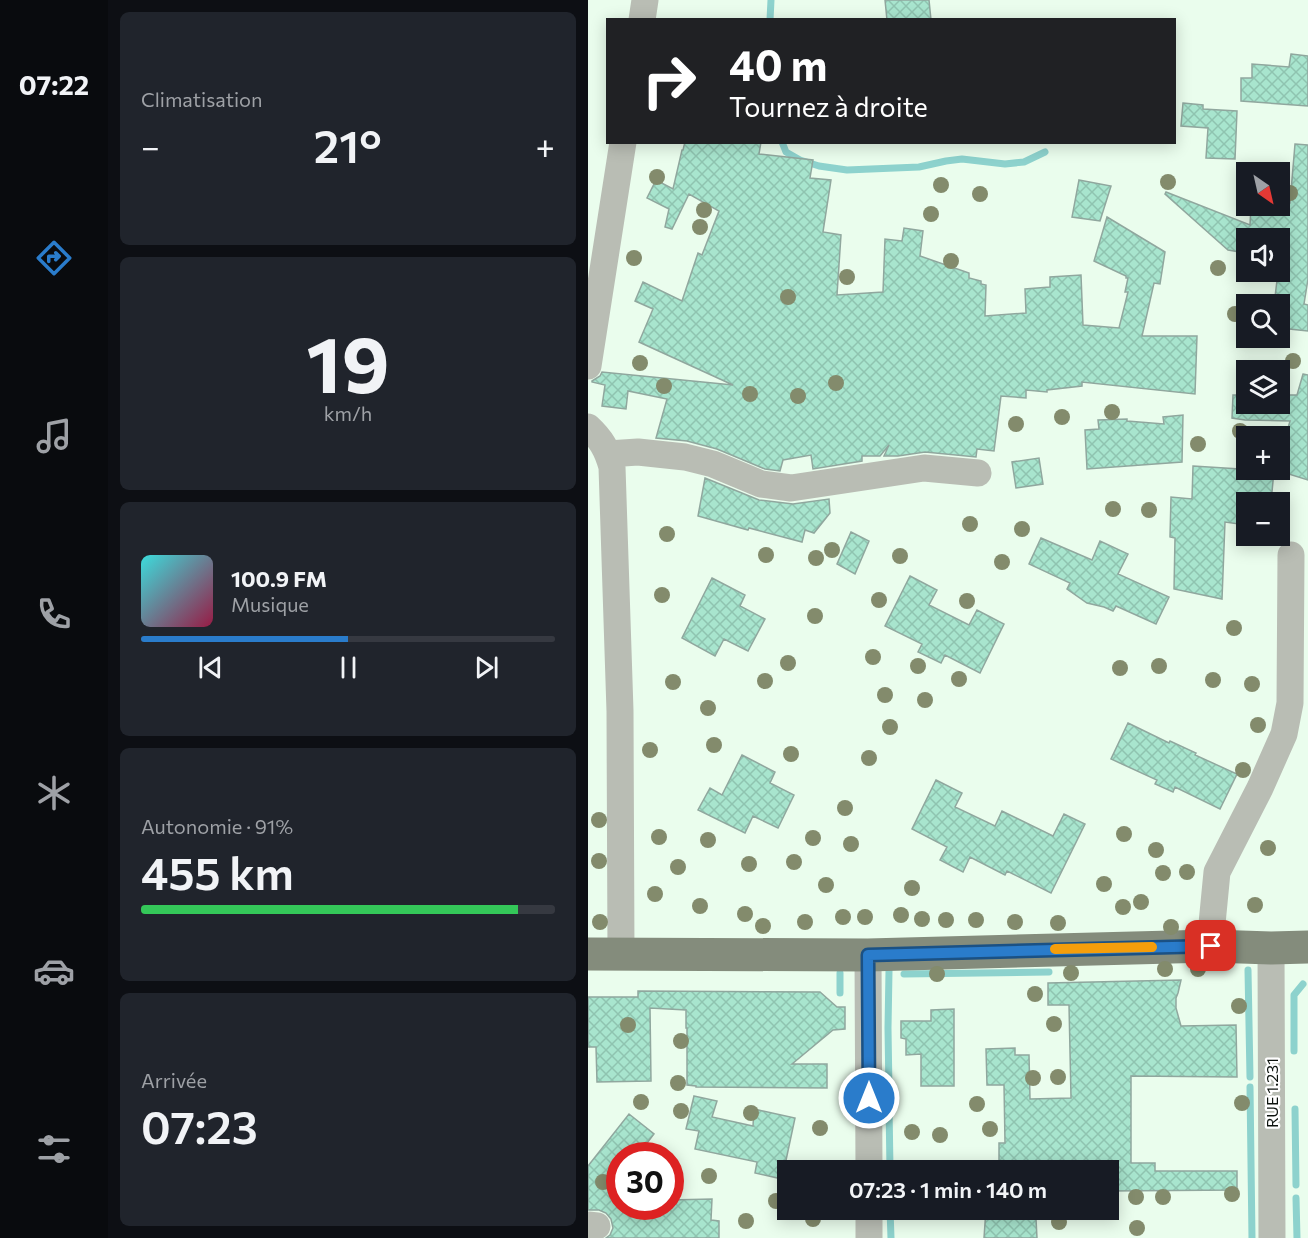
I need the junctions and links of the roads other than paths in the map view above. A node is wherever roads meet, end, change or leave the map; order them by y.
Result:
1 (645, 0) edge
2 (642, 18) edge
3 (623, 144) edge
4 (588, 366) edge
5 (588, 427) edge
6 (608, 454) junction
7 (978, 473) dead end
8 (1291, 555) dead end
9 (1211, 946) junction
10 (1308, 947) edge
11 (1271, 948) junction
12 (588, 954) edge
13 (621, 954) junction
14 (868, 955) junction
15 (869, 1160) edge
16 (869, 1220) edge
17 (869, 1238) edge
18 (1272, 1238) edge

1 - 2 street
3 - 4 street
5 - 6 street
6 - 7 street
6 - 13 street
8 - 9 street
9 - 11 main road
9 - 14 main road
10 - 11 main road
11 - 18 street, RUE 1.231
12 - 13 main road
13 - 14 main road
14 - 15 street
16 - 17 street

